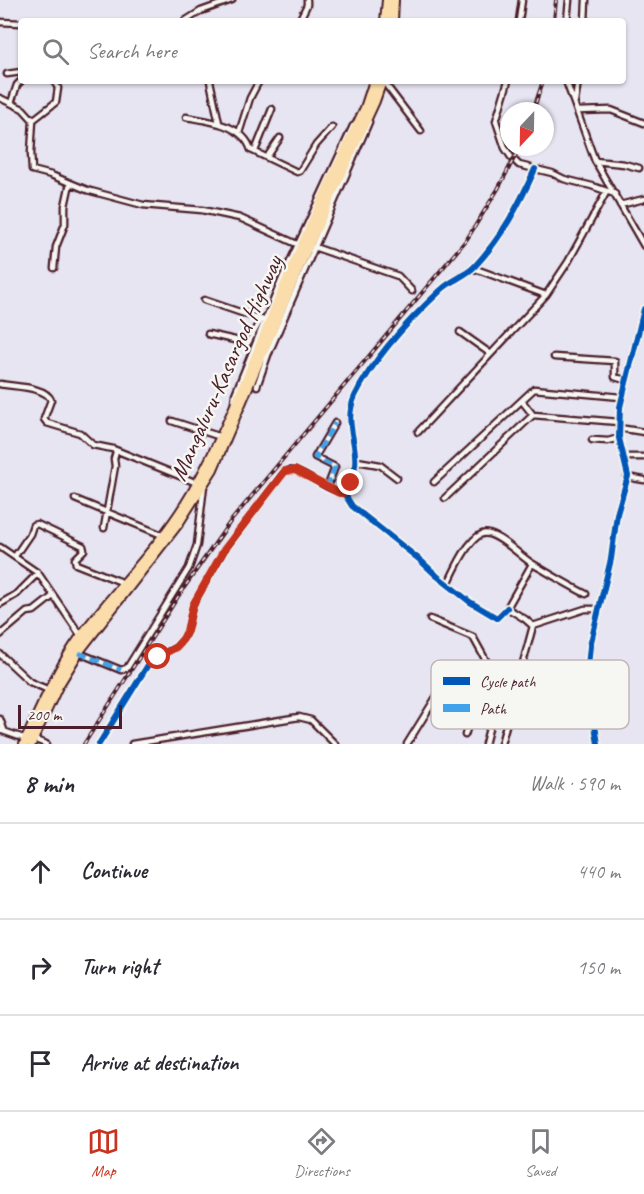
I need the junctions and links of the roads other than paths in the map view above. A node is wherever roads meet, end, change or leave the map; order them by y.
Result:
1 (232, 0) edge
2 (307, 0) edge
3 (387, 0) edge
4 (394, 0) edge
5 (522, 0) edge
6 (569, 0) edge
7 (586, 0) edge
8 (190, 18) edge
9 (301, 18) edge
10 (385, 18) edge
11 (393, 18) edge
12 (519, 18) edge
13 (567, 18) edge
14 (585, 18) edge
15 (0, 22) edge
16 (18, 23) edge
17 (18, 72) edge
18 (7, 74) dead end
19 (19, 84) edge
20 (56, 84) edge
21 (211, 84) edge
22 (257, 84) edge
23 (373, 84) edge
24 (380, 84) edge
25 (384, 84) edge
26 (507, 84) edge
27 (567, 84) edge
28 (577, 84) edge
29 (0, 98) edge
30 (11, 103) junction
31 (574, 104) junction
32 (272, 109) dead end
33 (368, 109) junction
34 (577, 111) junction
35 (186, 117) dead end
36 (33, 120) junction
37 (219, 123) junction
38 (644, 123) edge
39 (332, 127) dead end
40 (421, 131) dead end
41 (239, 133) junction
42 (280, 138) dead end
43 (255, 152) junction
44 (267, 157) junction
45 (595, 161) junction
46 (639, 168) dead end
47 (535, 169) junction
48 (70, 183) junction
49 (608, 191) junction
50 (615, 194) junction
51 (644, 199) edge
52 (620, 205) junction
53 (641, 237) edge
54 (644, 246) edge
55 (306, 248) junction
56 (54, 268) dead end
57 (473, 268) junction
58 (412, 291) dead end
59 (546, 296) junction
60 (204, 300) dead end
61 (644, 309) edge
62 (263, 320) junction
63 (460, 332) dead end
64 (208, 334) dead end
65 (269, 352) junction
66 (491, 354) junction
67 (554, 357) dead end
68 (261, 358) junction
69 (625, 380) junction
70 (0, 384) edge
71 (257, 386) dead end
72 (621, 397) junction
73 (522, 402) junction
74 (231, 413) junction
75 (533, 414) junction
76 (172, 421) dead end
77 (334, 423) dead end
78 (619, 425) junction
79 (418, 432) dead end
80 (644, 432) edge
81 (221, 438) junction
82 (619, 438) junction
83 (591, 440) dead end
84 (117, 452) junction
85 (624, 457) junction
86 (644, 457) edge
87 (357, 461) junction
88 (627, 477) junction
89 (397, 478) dead end
90 (644, 480) edge
91 (434, 482) dead end
92 (201, 484) junction
93 (327, 488) junction
94 (344, 493) junction
95 (445, 498) dead end
96 (75, 500) dead end
97 (108, 513) junction
98 (104, 528) dead end
99 (162, 535) junction
100 (0, 547) edge
101 (15, 556) junction
102 (532, 564) junction
103 (38, 573) junction
104 (124, 583) junction
105 (448, 584) junction
106 (586, 594) dead end
107 (53, 596) junction
108 (0, 604) edge
109 (507, 608) junction
110 (599, 609) junction
111 (430, 619) dead end
112 (533, 626) junction
113 (0, 635) edge
114 (81, 636) junction
115 (79, 653) junction
116 (0, 654) edge
117 (486, 660) edge
118 (524, 660) edge
119 (589, 660) edge
120 (49, 690) junction
121 (431, 705) edge
122 (0, 719) edge
123 (467, 729) edge
124 (488, 729) edge
125 (505, 729) edge
126 (595, 729) edge
127 (2, 730) edge
128 (465, 735) dead end
129 (28, 742) edge
130 (45, 744) edge
131 (99, 744) edge
132 (132, 744) edge
133 (335, 744) edge
134 (407, 744) edge
135 (484, 744) edge
136 (501, 744) edge
137 (598, 744) edge

1 - 8 street
2 - 9 street
3 - 10 highway
4 - 11 highway
5 - 12 street
6 - 13 street
7 - 14 street
15 - 16 street
17 - 18 street
19 - 30 street
20 - 36 street
21 - 37 street
22 - 41 street
23 - 33 highway, Mangaluru-Kasargod Highway
24 - 33 highway, Mangaluru-Kasargod Highway
25 - 40 street
26 - 47 street
27 - 31 street
28 - 31 street
29 - 30 street
30 - 36 street
31 - 34 street
32 - 43 street
33 - 55 highway, Mangaluru-Kasargod Highway
34 - 38 street
34 - 45 street
35 - 37 street
36 - 48 street
37 - 41 street
39 - 44 street
41 - 43 street
42 - 44 street
43 - 44 street
45 - 46 street
45 - 50 street
47 - 49 street
47 - 57 street
48 - 55 street
48 - 56 street
49 - 50 street
49 - 59 street
50 - 52 street
51 - 52 street
52 - 53 street
53 - 54 street
55 - 58 street
55 - 62 street
55 - 65 street
55 - 68 highway, Mangaluru-Kasargod Highway
55 - 74 highway, Mangaluru-Kasargod Highway
57 - 59 street
57 - 87 street
59 - 66 street
60 - 62 street
61 - 69 street
62 - 64 street
62 - 74 street
63 - 66 street
65 - 68 street
65 - 71 street
66 - 79 street
67 - 69 street
68 - 92 highway, Mangaluru-Kasargod Highway
69 - 72 street
70 - 84 street
72 - 73 street
72 - 78 street
73 - 75 street
73 - 91 street
74 - 81 highway, Mangaluru-Kasargod Highway
75 - 78 street
75 - 95 street
76 - 81 street
77 - 93 street
78 - 80 street
78 - 82 street
81 - 92 highway, Mangaluru-Kasargod Highway
82 - 83 street
82 - 85 street
84 - 92 street
84 - 97 street
85 - 86 street
85 - 88 street
87 - 89 street
87 - 94 street
88 - 90 street
88 - 110 street
92 - 99 highway, Mangaluru-Kasargod Highway
92 - 115 highway, Mangaluru-Kasargod Highway
92 - 115 street
93 - 94 street
93 - 131 street
94 - 105 street
96 - 97 street
97 - 98 street
97 - 99 street
99 - 104 highway, Mangaluru-Kasargod Highway
100 - 101 street
101 - 103 street
101 - 104 street
102 - 105 street
102 - 106 street
102 - 109 street
103 - 107 street
103 - 108 street
104 - 114 highway, Mangaluru-Kasargod Highway
105 - 109 street
107 - 113 street
107 - 114 street
109 - 112 street
110 - 112 street
110 - 119 street
111 - 117 street
112 - 118 street
114 - 120 highway, Mangaluru-Kasargod Highway
115 - 129 highway, Mangaluru-Kasargod Highway
116 - 120 street
120 - 129 highway, Mangaluru-Kasargod Highway
121 - 134 street
122 - 127 street
123 - 128 street
124 - 135 street
125 - 136 street
126 - 137 street
127 - 129 street
129 - 130 street
132 - 133 street

